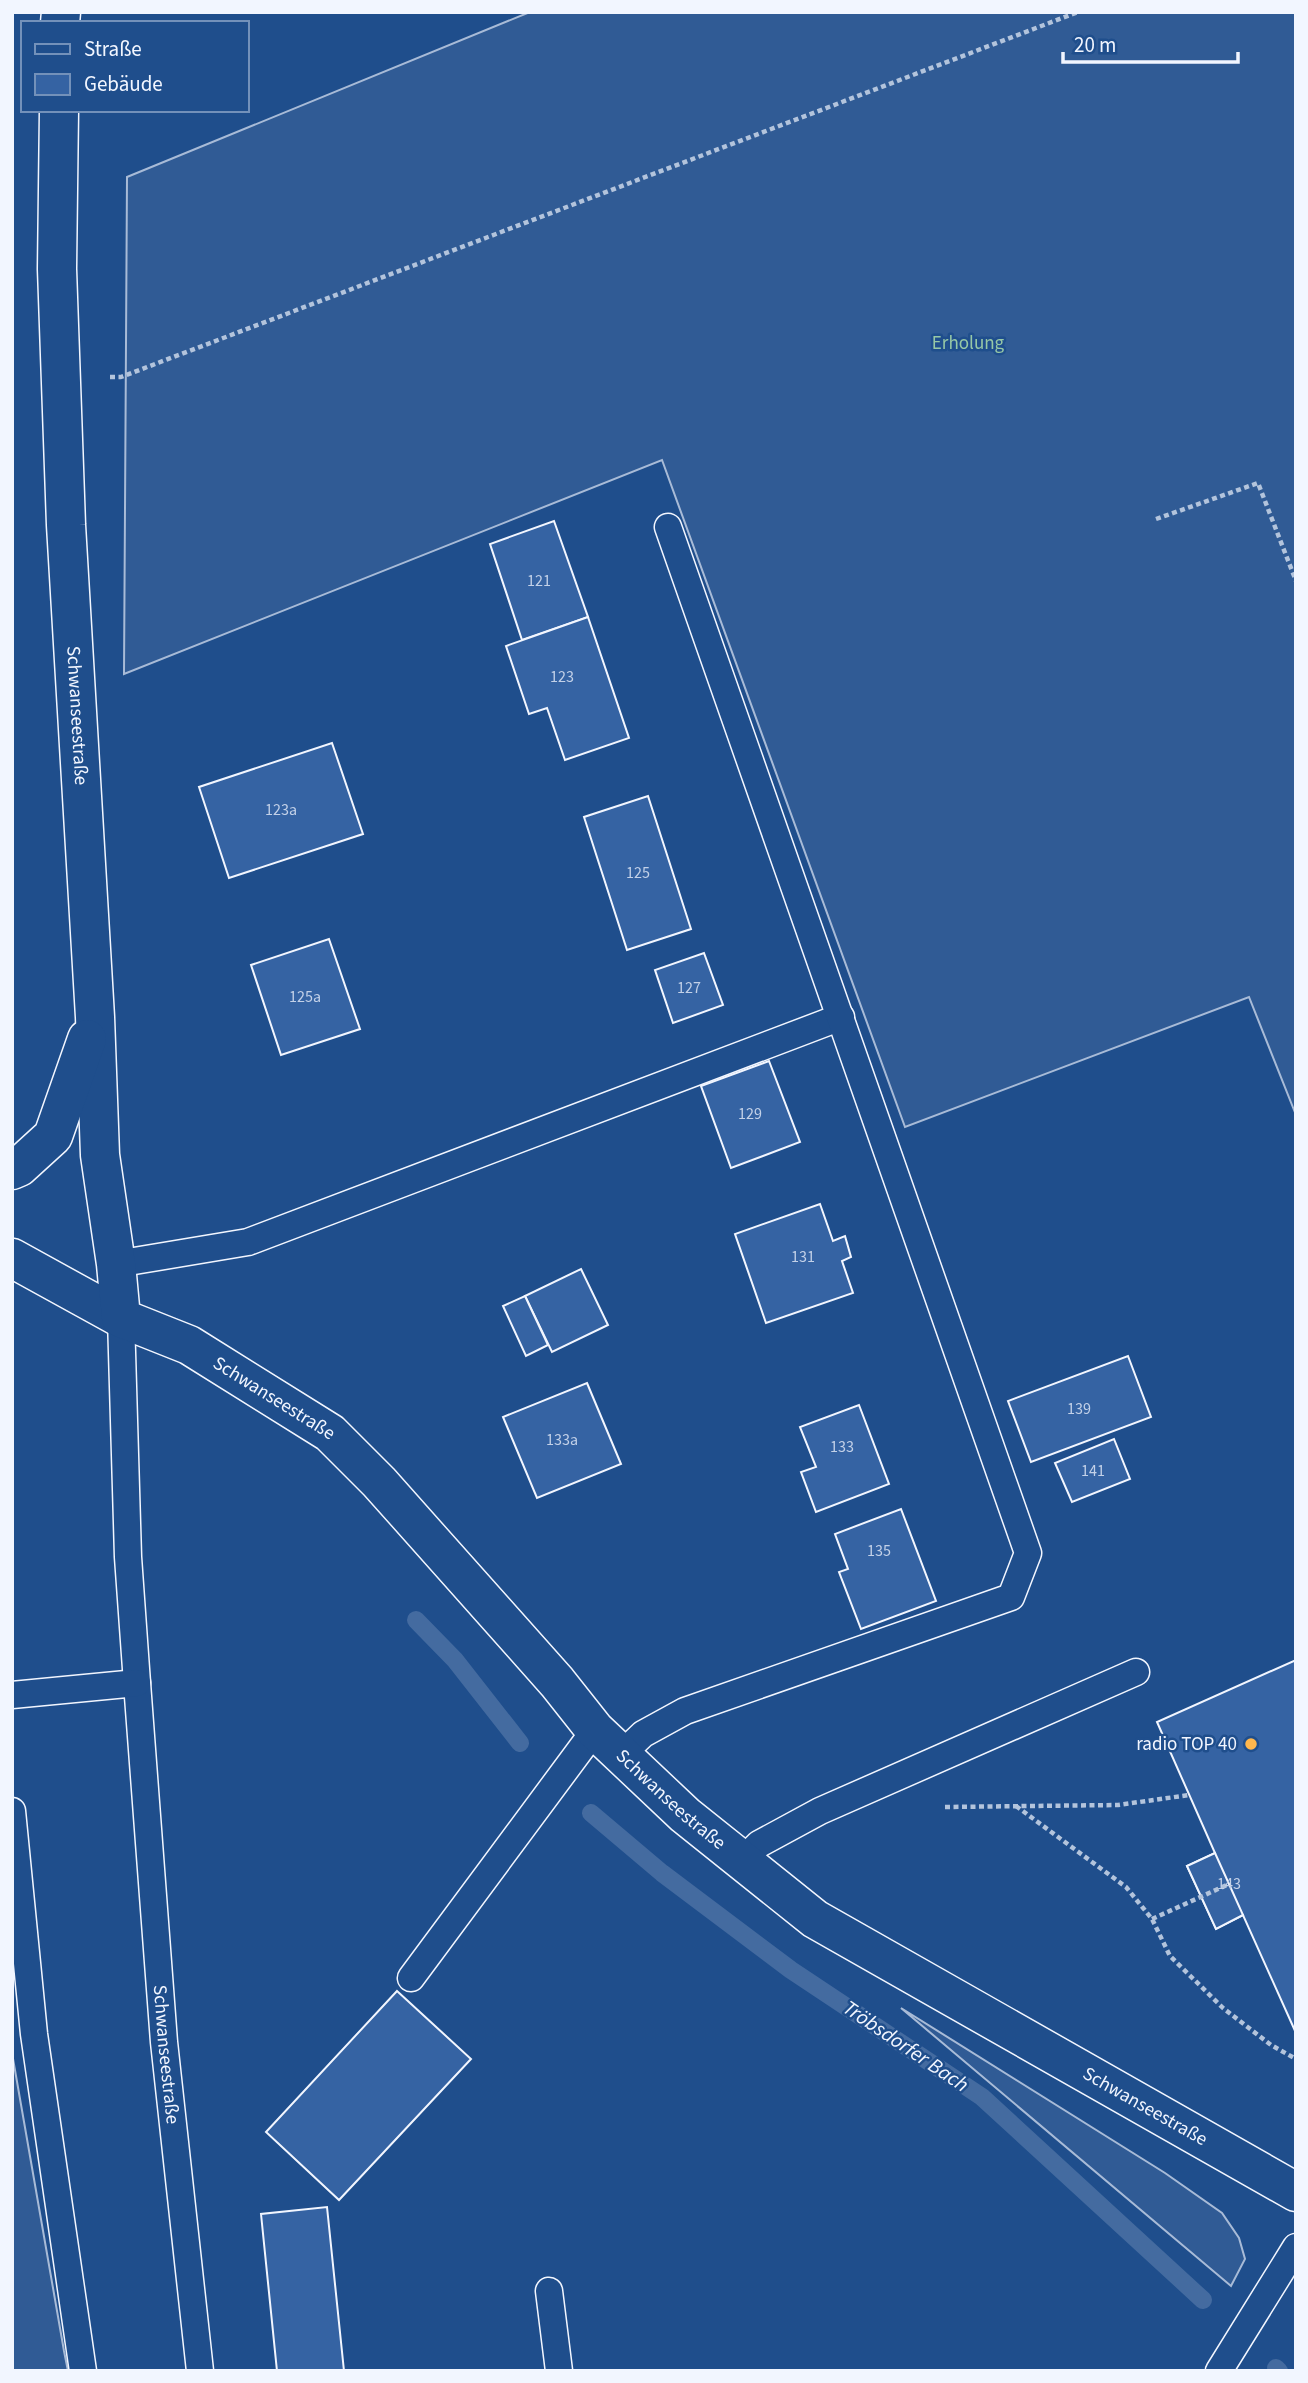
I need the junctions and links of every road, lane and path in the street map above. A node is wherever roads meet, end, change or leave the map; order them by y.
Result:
1 (1079, 12) edge
2 (59, 112) edge
3 (60, 380) junction
4 (1156, 519) dead end
5 (668, 527) dead end
6 (1296, 581) edge
7 (95, 1017) junction
8 (841, 1017) junction
9 (12, 1170) edge
10 (12, 1258) edge
11 (116, 1264) junction
12 (121, 1318) junction
13 (1136, 1672) dead end
14 (137, 1683) junction
15 (12, 1695) edge
16 (608, 1742) junction
17 (1189, 1795) dead end
18 (1016, 1806) junction
19 (942, 1807) dead end
20 (12, 1811) edge
21 (741, 1862) junction
22 (1229, 1884) dead end
23 (1152, 1919) junction
24 (411, 1978) dead end
25 (1296, 2059) edge
26 (1296, 2192) edge
27 (1296, 2247) edge
28 (549, 2291) dead end
29 (83, 2371) edge
30 (200, 2371) edge
31 (559, 2371) edge
32 (1219, 2371) edge

1 - 3 path
2 - 3 street, Schwanseestraße
3 - 7 street, Schwanseestraße
4 - 6 path
5 - 8 lane
7 - 9 street
7 - 11 street, Schwanseestraße
8 - 11 lane
8 - 16 lane
10 - 12 street
11 - 12 street, Schwanseestraße
12 - 14 lane, Schwanseestraße
12 - 16 street, Schwanseestraße
13 - 21 lane
14 - 15 lane
14 - 30 lane, Schwanseestraße
16 - 21 street, Schwanseestraße
16 - 24 lane
17 - 18 path
18 - 19 path
18 - 23 path
20 - 29 lane
21 - 26 street, Schwanseestraße
22 - 23 path
23 - 25 path
27 - 32 lane
28 - 31 lane

